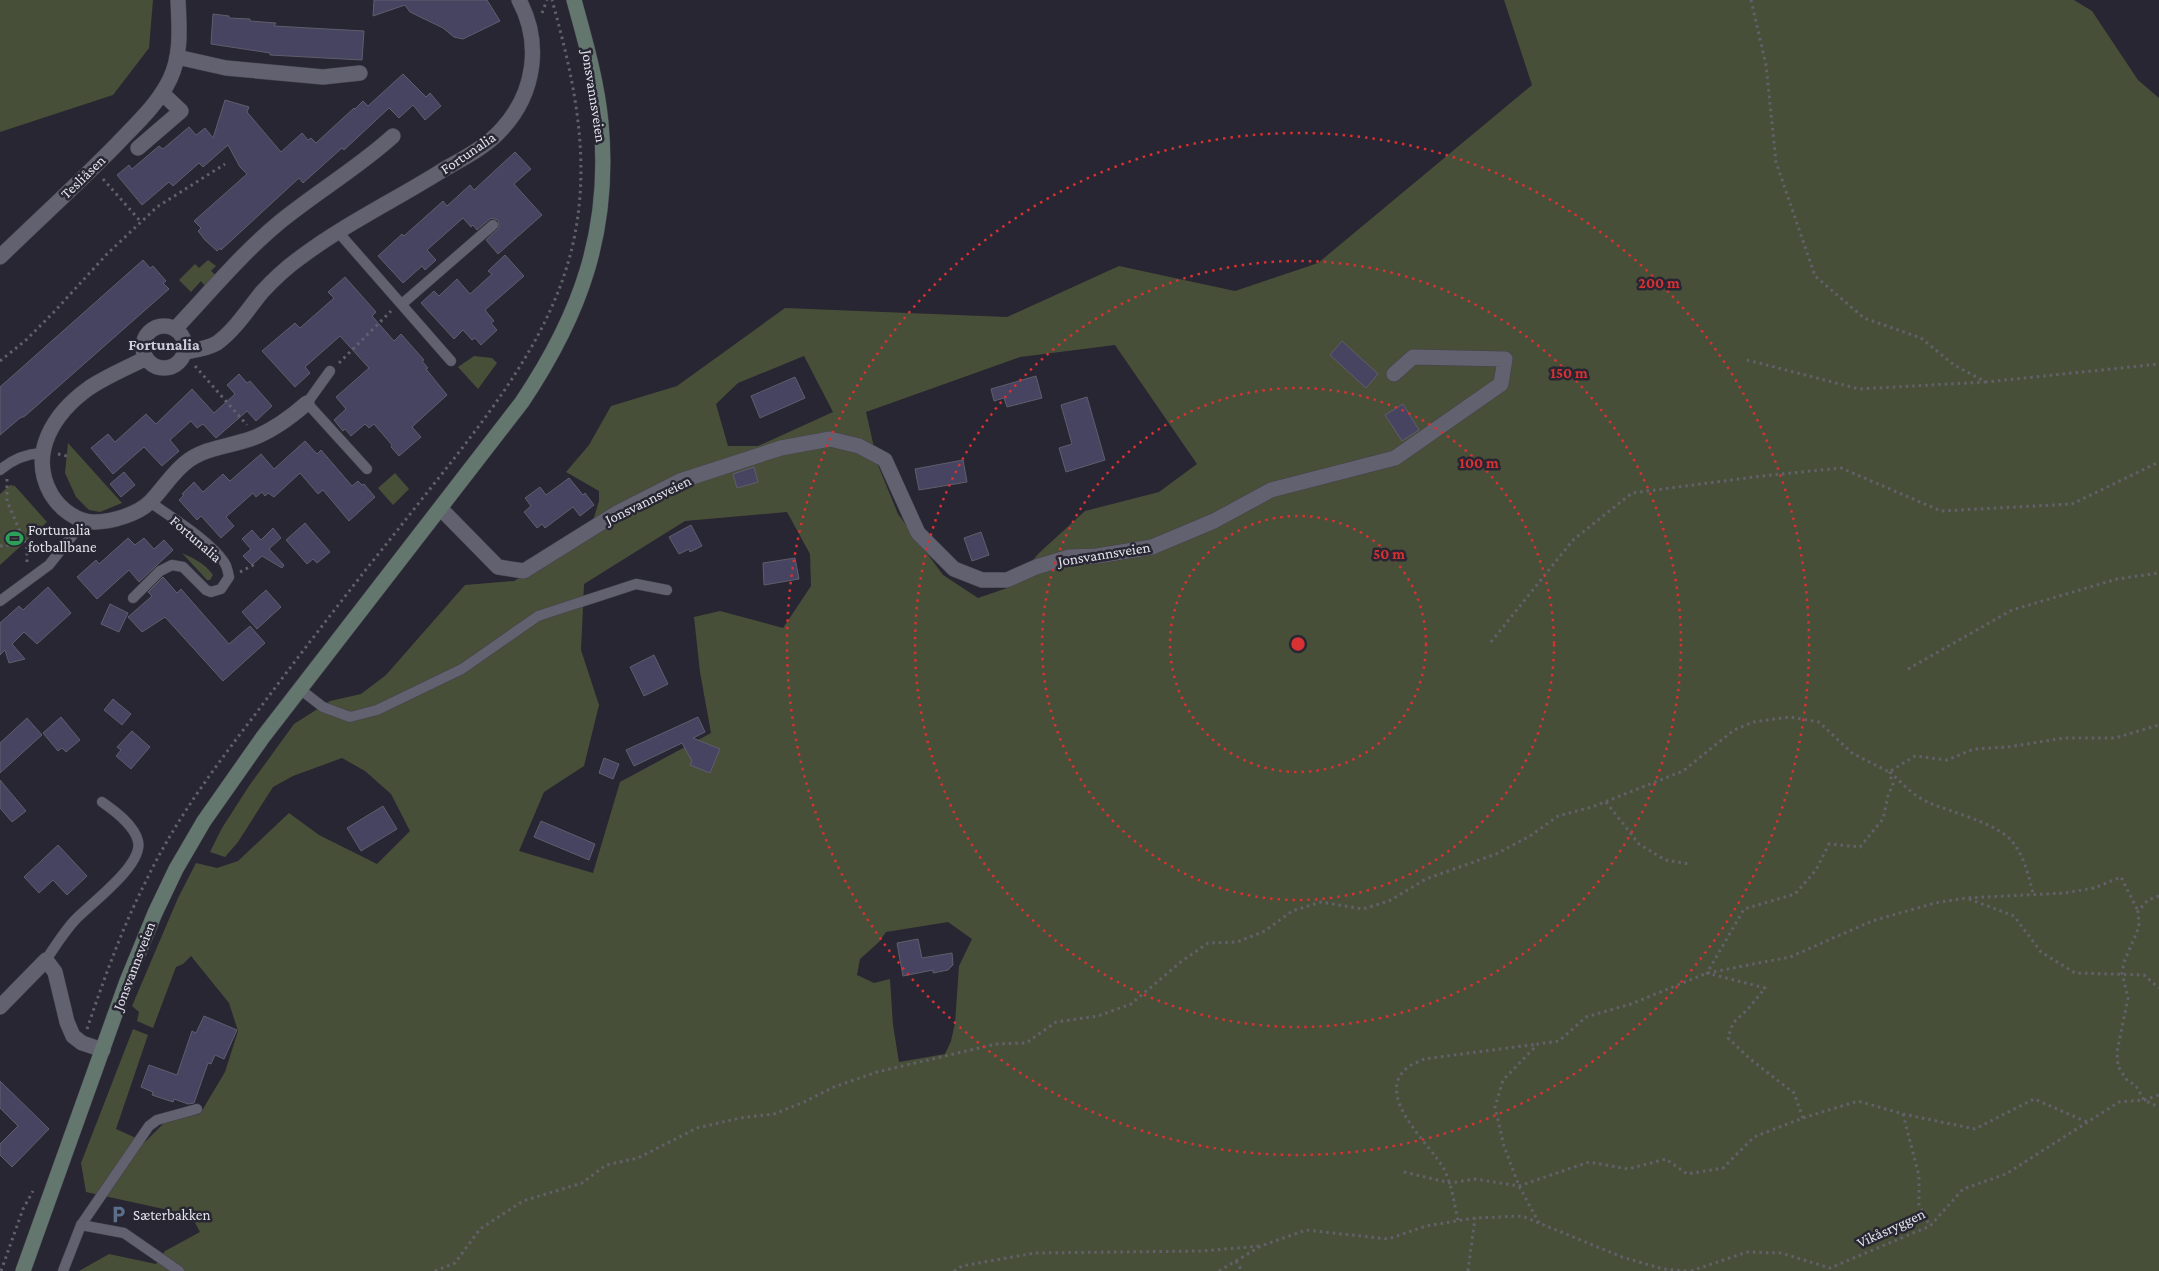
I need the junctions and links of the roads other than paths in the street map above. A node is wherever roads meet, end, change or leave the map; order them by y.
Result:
1 (178, 0) edge
2 (519, 0) edge
3 (574, 0) edge
4 (177, 57) junction
5 (360, 73) dead end
6 (162, 93) junction
7 (394, 136) dead end
8 (138, 148) dead end
9 (493, 225) dead end
10 (339, 233) junction
11 (0, 257) edge
12 (402, 304) junction
13 (175, 329) junction
14 (184, 352) junction
15 (146, 358) junction
16 (451, 361) dead end
17 (330, 371) road end
18 (1394, 374) dead end
19 (307, 403) junction
20 (42, 453) junction
21 (4, 467) edge
22 (366, 468) dead end
23 (150, 502) junction
24 (441, 509) junction
25 (84, 521) junction
26 (666, 590) dead end
27 (133, 598) dead end
28 (0, 601) edge
29 (300, 690) junction
30 (102, 802) dead end
31 (46, 960) junction
32 (0, 1007) edge
33 (103, 1050) junction
34 (197, 1109) dead end
35 (81, 1225) junction
36 (23, 1271) edge
37 (63, 1271) edge
38 (178, 1271) edge

1 - 4 street, Tesliåsen
2 - 10 street, Fortunalia
3 - 24 main road, Jonsvannsveien
4 - 5 street
4 - 6 street, Tesliåsen
6 - 8 street
6 - 11 street, Tesliåsen
7 - 13 street
9 - 12 lane
10 - 12 lane
10 - 14 street, Fortunalia
12 - 16 lane
13 - 14 street
13 - 15 street
14 - 15 street, Fortunalia
15 - 20 street
17 - 19 lane
18 - 24 street, Jonsvannsveien
19 - 22 lane
19 - 23 street
20 - 21 lane
20 - 25 street
23 - 25 street
23 - 27 lane, Fortunalia
24 - 29 main road, Jonsvannsveien
25 - 28 lane
26 - 29 lane
29 - 33 main road, Jonsvannsveien
30 - 31 lane
31 - 32 street
31 - 33 street
33 - 36 main road, Jonsvannsveien
34 - 35 lane
35 - 37 lane
35 - 38 lane

